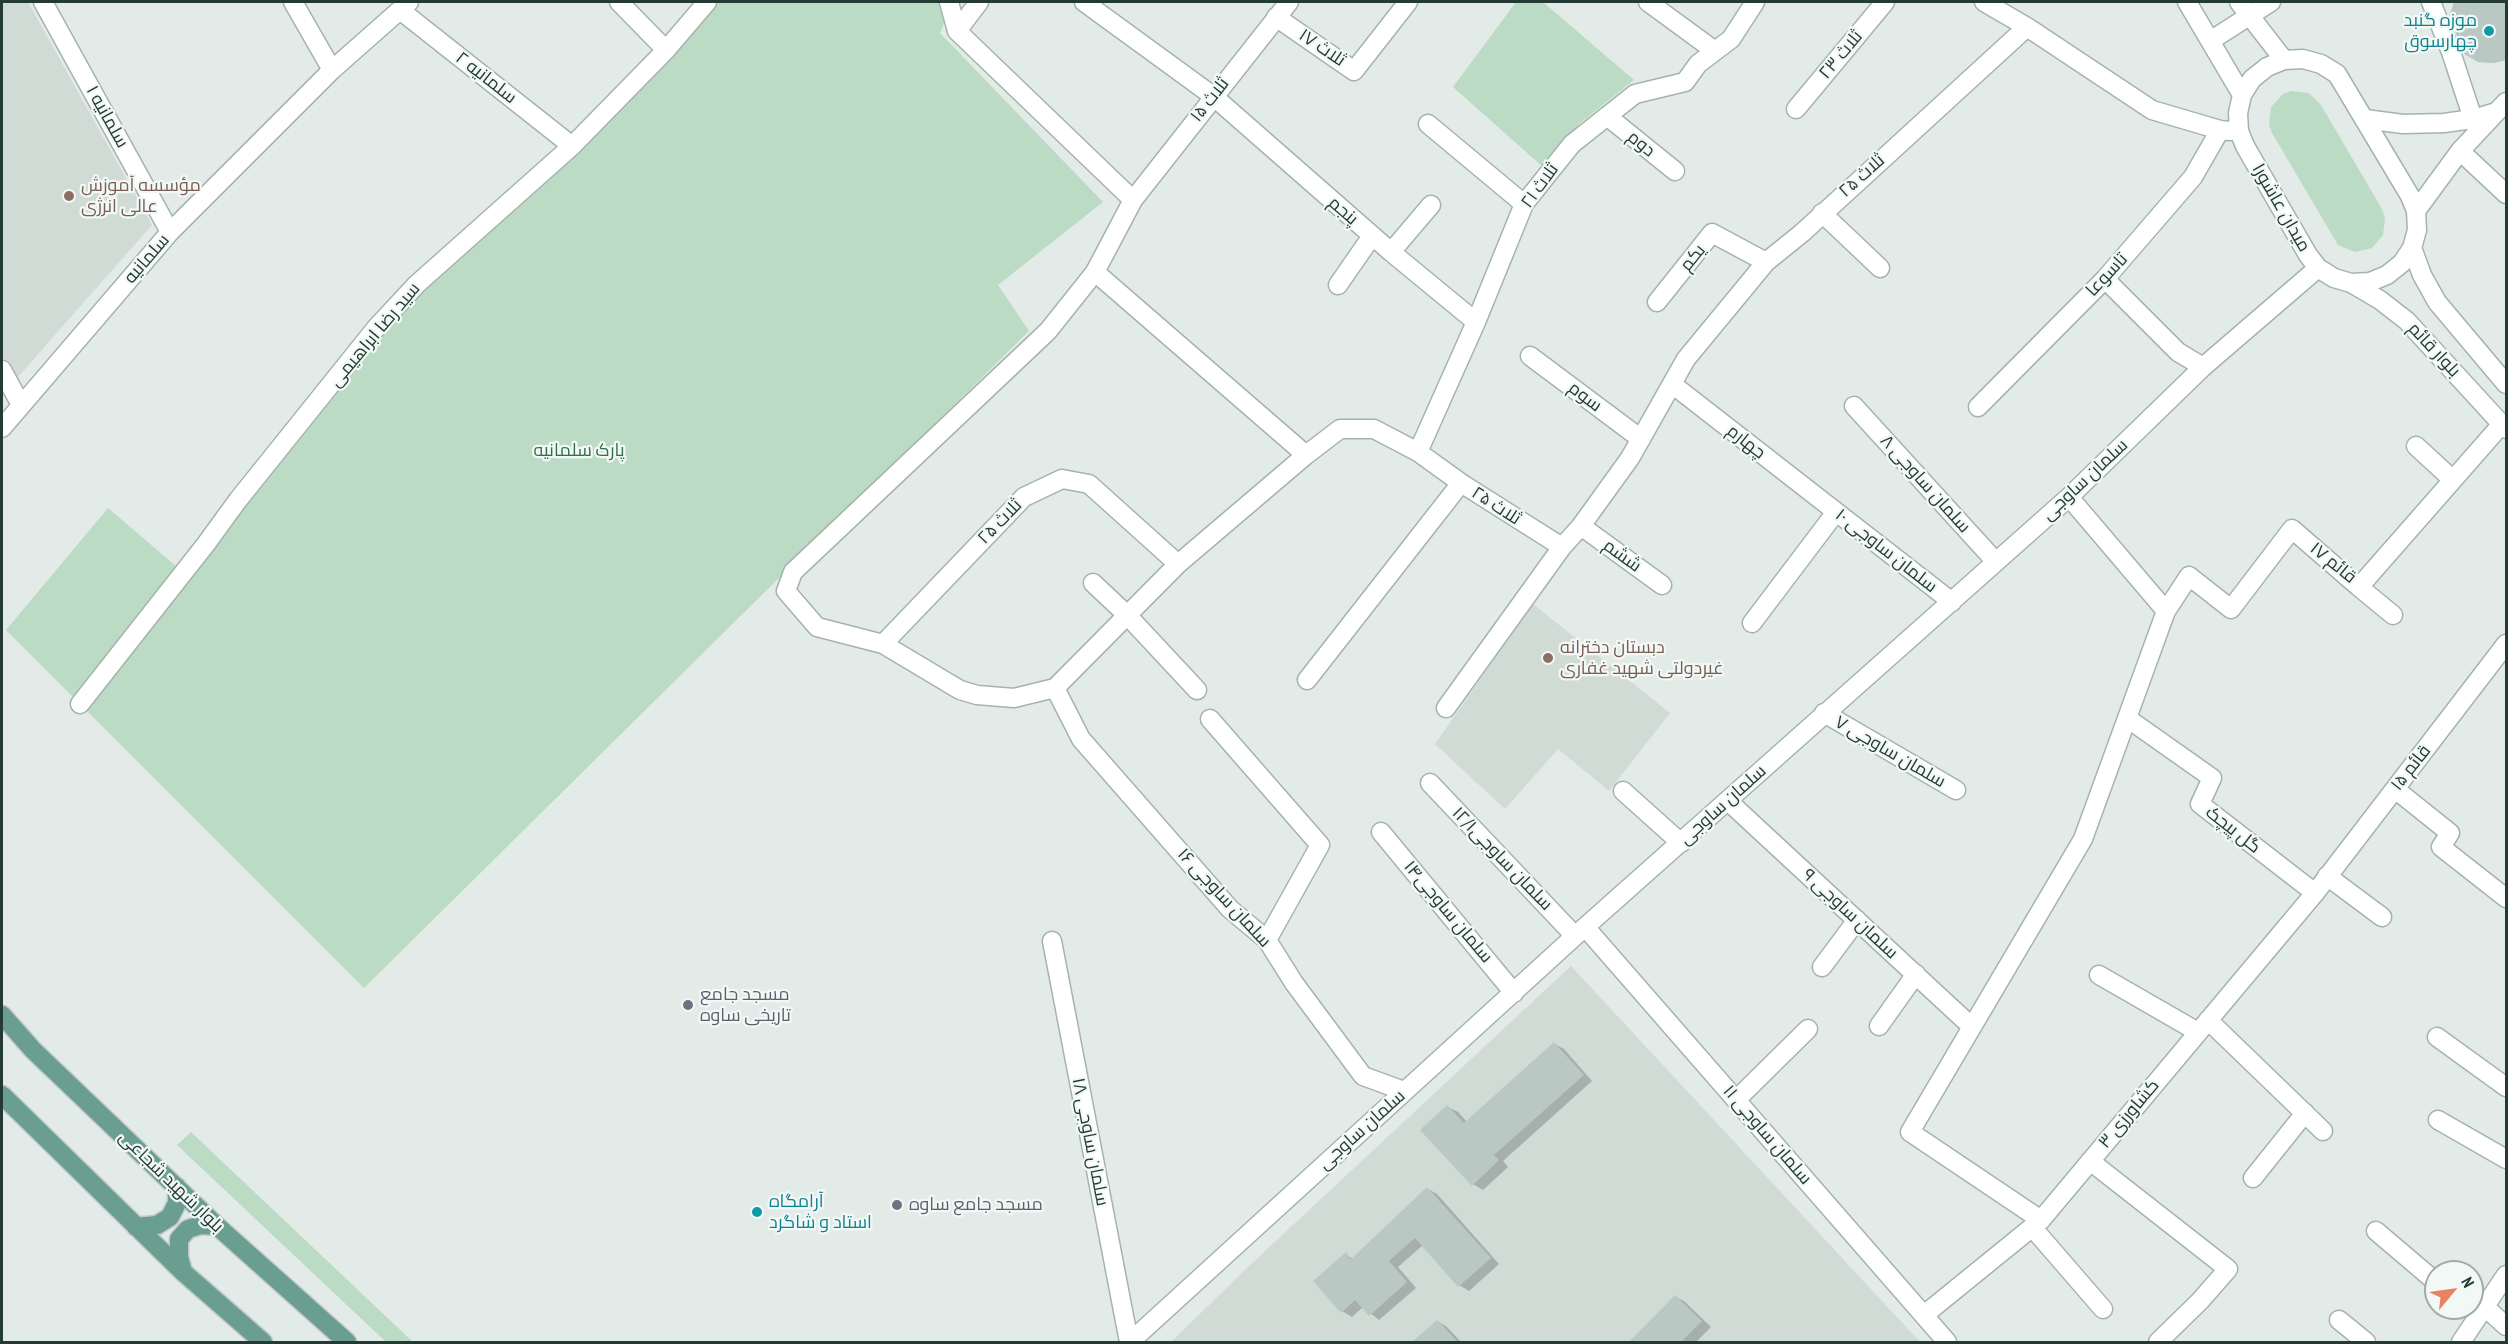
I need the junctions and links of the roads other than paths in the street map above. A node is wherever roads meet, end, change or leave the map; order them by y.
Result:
1 (43, 2) edge
2 (293, 2) edge
3 (619, 2) edge
4 (707, 2) edge
5 (949, 2) edge
6 (980, 2) edge
7 (1084, 2) edge
8 (1288, 2) edge
9 (1408, 2) edge
10 (1648, 2) edge
11 (1755, 2) edge
12 (1885, 2) edge
13 (1984, 2) edge
14 (2187, 2) edge
15 (2271, 2) edge
16 (2431, 2) edge
17 (405, 6) edge
18 (2243, 9) edge
19 (1276, 17) junction
20 (2027, 27) junction
21 (957, 31) junction
22 (2210, 41) junction
23 (666, 50) junction
24 (1715, 51) junction
25 (2284, 60) junction
26 (332, 70) junction
27 (2242, 94) junction
28 (1213, 96) junction
29 (2502, 107) edge
30 (1796, 109) dead end
31 (1607, 116) junction
32 (2365, 119) junction
33 (2473, 119) junction
34 (1428, 124) dead end
35 (2220, 130) junction
36 (2239, 131) junction
37 (572, 146) junction
38 (2460, 151) junction
39 (1675, 171) dead end
40 (2506, 194) edge
41 (1133, 200) junction
42 (1524, 204) junction
43 (1431, 205) dead end
44 (2416, 211) junction
45 (1822, 213) junction
46 (170, 232) junction
47 (1372, 236) junction
48 (2412, 248) junction
49 (1391, 252) junction
50 (1766, 262) junction
51 (1880, 268) dead end
52 (2318, 268) junction
53 (1095, 272) junction
54 (2105, 279) junction
55 (2351, 283) junction
56 (1338, 285) dead end
57 (1658, 302) dead end
58 (1476, 322) junction
59 (1530, 356) dead end
60 (2203, 367) junction
61 (2, 370) edge
62 (1672, 384) junction
63 (2506, 384) edge
64 (21, 405) junction
65 (1854, 406) dead end
66 (1978, 406) dead end
67 (2504, 427) edge
68 (2, 428) edge
69 (1641, 439) junction
70 (2416, 446) dead end
71 (1418, 452) junction
72 (1306, 455) junction
73 (2453, 480) junction
74 (1461, 483) junction
75 (2069, 497) junction
76 (1819, 500) joint
77 (1836, 512) junction
78 (1581, 526) junction
79 (1562, 547) junction
80 (1996, 562) junction
81 (1178, 564) junction
82 (1093, 583) dead end
83 (1662, 585) dead end
84 (2359, 586) junction
85 (1952, 602) junction
86 (2166, 611) junction
87 (1127, 615) junction
88 (2393, 615) dead end
89 (1752, 623) dead end
90 (883, 644) junction
91 (2506, 644) edge
92 (1307, 680) dead end
93 (1055, 688) junction
94 (1197, 690) dead end
95 (80, 704) dead end
96 (1446, 708) dead end
97 (1824, 713) junction
98 (2127, 718) junction
99 (1210, 719) dead end
100 (1430, 783) dead end
101 (2395, 789) junction
102 (1956, 790) dead end
103 (1623, 791) dead end
104 (1728, 801) junction
105 (1381, 832) dead end
106 (1681, 843) junction
107 (2328, 876) junction
108 (2314, 893) junction
109 (2506, 898) edge
110 (2382, 917) dead end
111 (1857, 920) junction
112 (1580, 932) junction
113 (1267, 940) junction
114 (1052, 941) dead end
115 (1822, 967) dead end
116 (1916, 974) junction
117 (2100, 975) dead end
118 (1514, 993) junction
119 (2, 1015) edge
120 (1879, 1026) dead end
121 (2203, 1026) junction
122 (1972, 1027) junction
123 (1808, 1029) dead end
124 (2437, 1037) dead end
125 (2506, 1087) edge
126 (1404, 1091) junction
127 (2, 1095) edge
128 (1736, 1100) junction
129 (2305, 1113) junction
130 (2438, 1120) dead end
131 (2323, 1131) dead end
132 (2506, 1160) edge
133 (2090, 1161) junction
134 (2253, 1178) dead end
135 (177, 1187) junction
136 (2036, 1224) junction
137 (217, 1226) junction
138 (136, 1227) junction
139 (2376, 1231) dead end
140 (183, 1272) junction
141 (2424, 1272) edge
142 (2506, 1275) edge
143 (2484, 1301) edge
144 (2103, 1309) dead end
145 (1924, 1315) junction
146 (2484, 1315) edge
147 (2339, 1320) dead end
148 (2472, 1320) edge
149 (2506, 1326) edge
150 (263, 1342) edge
151 (346, 1342) edge
152 (1129, 1342) edge
153 (1947, 1342) edge
154 (2158, 1342) edge
155 (2366, 1342) edge
156 (2462, 1342) edge

1 - 46 street, سلمانیه ۱
2 - 26 street
3 - 23 street
4 - 23 street, سید رضا ابراهیمی
5 - 21 street
6 - 21 street
7 - 28 street, پنجم
8 - 19 street, ثلاث ۱۵
9 - 19 street, ثلاث ۱۷
10 - 24 street
11 - 24 street, ثلاث ۲۱
12 - 30 street, ثلاث ۲۳
13 - 20 street
14 - 22 street
15 - 18 street
16 - 33 street
17 - 26 street, سلمانیه
17 - 37 street, سلمانیه ۲
18 - 22 street
18 - 25 street
19 - 28 street, ثلاث ۱۵
20 - 35 street
20 - 45 street, ثلاث ۲۵
21 - 41 street
22 - 27 street
23 - 37 street, سید رضا ابراهیمی
24 - 31 street, ثلاث ۲۱
25 - 27 street
25 - 32 street
26 - 46 street, سلمانیه
27 - 36 street, میدان عاشورا
28 - 41 street, ثلاث ۱۵
28 - 47 street, پنجم
29 - 33 street
29 - 38 street
31 - 39 street, دوم
31 - 42 street, ثلاث ۲۱
32 - 33 street
32 - 44 street
34 - 42 street
35 - 36 street
35 - 54 street, تاسوعا
36 - 52 street, میدان عاشورا
37 - 95 street, سید رضا ابراهیمی
38 - 40 street
38 - 44 street
41 - 53 street, ثلاث ۱۵
42 - 58 street, ثلاث ۲۱
43 - 49 street
44 - 48 street
45 - 50 street, ثلاث ۲۵
45 - 51 street
46 - 64 street, سلمانیه
47 - 49 street, پنجم
47 - 56 street
48 - 55 street
48 - 63 street, بلوار قائم
49 - 58 street, پنجم
50 - 57 street, یکم
50 - 62 street, ثلاث ۲۵
52 - 55 street, میدان عاشورا
52 - 60 street, سلمان ساوجی
53 - 72 street
53 - 90 street, ثلاث ۱۵
54 - 60 street
54 - 66 street, تاسوعا
55 - 67 street, بلوار قائم
58 - 71 street, ثلاث ۲۱
59 - 69 street, سوم
60 - 75 street, سلمان ساوجی
61 - 64 street
62 - 69 street, ثلاث ۲۵
62 - 76 street, چهارم
64 - 68 street, سلمانیه
65 - 80 street, سلمان ساوجی ۸
67 - 73 street, قائم ۱۷
69 - 78 street, ثلاث ۲۵
70 - 73 street
71 - 72 street, ثلاث ۲۵
71 - 74 street, ثلاث ۲۵
72 - 81 street, ثلاث ۲۵
73 - 84 street, قائم ۱۷
74 - 79 street, ثلاث ۲۵
74 - 92 street
75 - 80 street, سلمان ساوجی
75 - 86 street
76 - 77 street, سلمان ساوجی ۱۰
77 - 85 street, سلمان ساوجی ۱۰
77 - 89 street
78 - 79 street, ثلاث ۲۵
78 - 83 street, ششم
79 - 96 street
80 - 85 street, سلمان ساوجی
81 - 87 street
81 - 90 street, ثلاث ۲۵
82 - 87 street
84 - 86 street, قائم ۱۷
84 - 88 street
85 - 97 street, سلمان ساوجی
86 - 98 street
87 - 93 street
87 - 94 street
90 - 93 street
91 - 101 street, قائم ۱۵
93 - 113 street, سلمان ساوجی ۱۶
97 - 102 street, سلمان ساوجی ۷
97 - 104 street, سلمان ساوجی
98 - 108 street, گل پیچک
98 - 122 street
99 - 113 street
100 - 112 street, سلمان ساوجی۱۲/۱
101 - 107 street, قائم ۱۵
101 - 109 street
103 - 106 street
104 - 106 street, سلمان ساوجی
104 - 111 street, سلمان ساوجی ۹
105 - 118 street, سلمان ساوجی۱۴
106 - 112 street, سلمان ساوجی
107 - 108 street, قائم ۱۵
107 - 110 street
108 - 121 street, کشاورزی ۳
111 - 115 street
111 - 116 street, سلمان ساوجی ۹
112 - 118 street, سلمان ساوجی
112 - 128 street, سلمان ساوجی ۱۱
113 - 126 street, سلمان ساوجی ۱۶
114 - 152 street, سلمان ساوجی ۱۸
116 - 120 street
116 - 122 street, سلمان ساوجی ۹
117 - 121 street
118 - 126 street, سلمان ساوجی
119 - 135 main road, بلوار شهید شجاعی
121 - 129 street
121 - 133 street, کشاورزی ۳
122 - 136 street
123 - 128 street
124 - 125 street
126 - 152 street, سلمان ساوجی
127 - 138 main road
128 - 145 street, سلمان ساوجی ۱۱
129 - 131 street
129 - 134 street
130 - 132 street
133 - 136 street, کشاورزی ۳
133 - 154 street
135 - 137 main road, بلوار شهید شجاعی
135 - 138 main road
136 - 144 street
136 - 145 street, کشاورزی ۳
137 - 140 main road
137 - 151 main road, بلوار شهید شجاعی
138 - 140 main road
139 - 141 street
140 - 150 main road
142 - 143 street
145 - 153 street, سلمان ساوجی ۱۱
146 - 149 street
147 - 155 street
148 - 156 street

